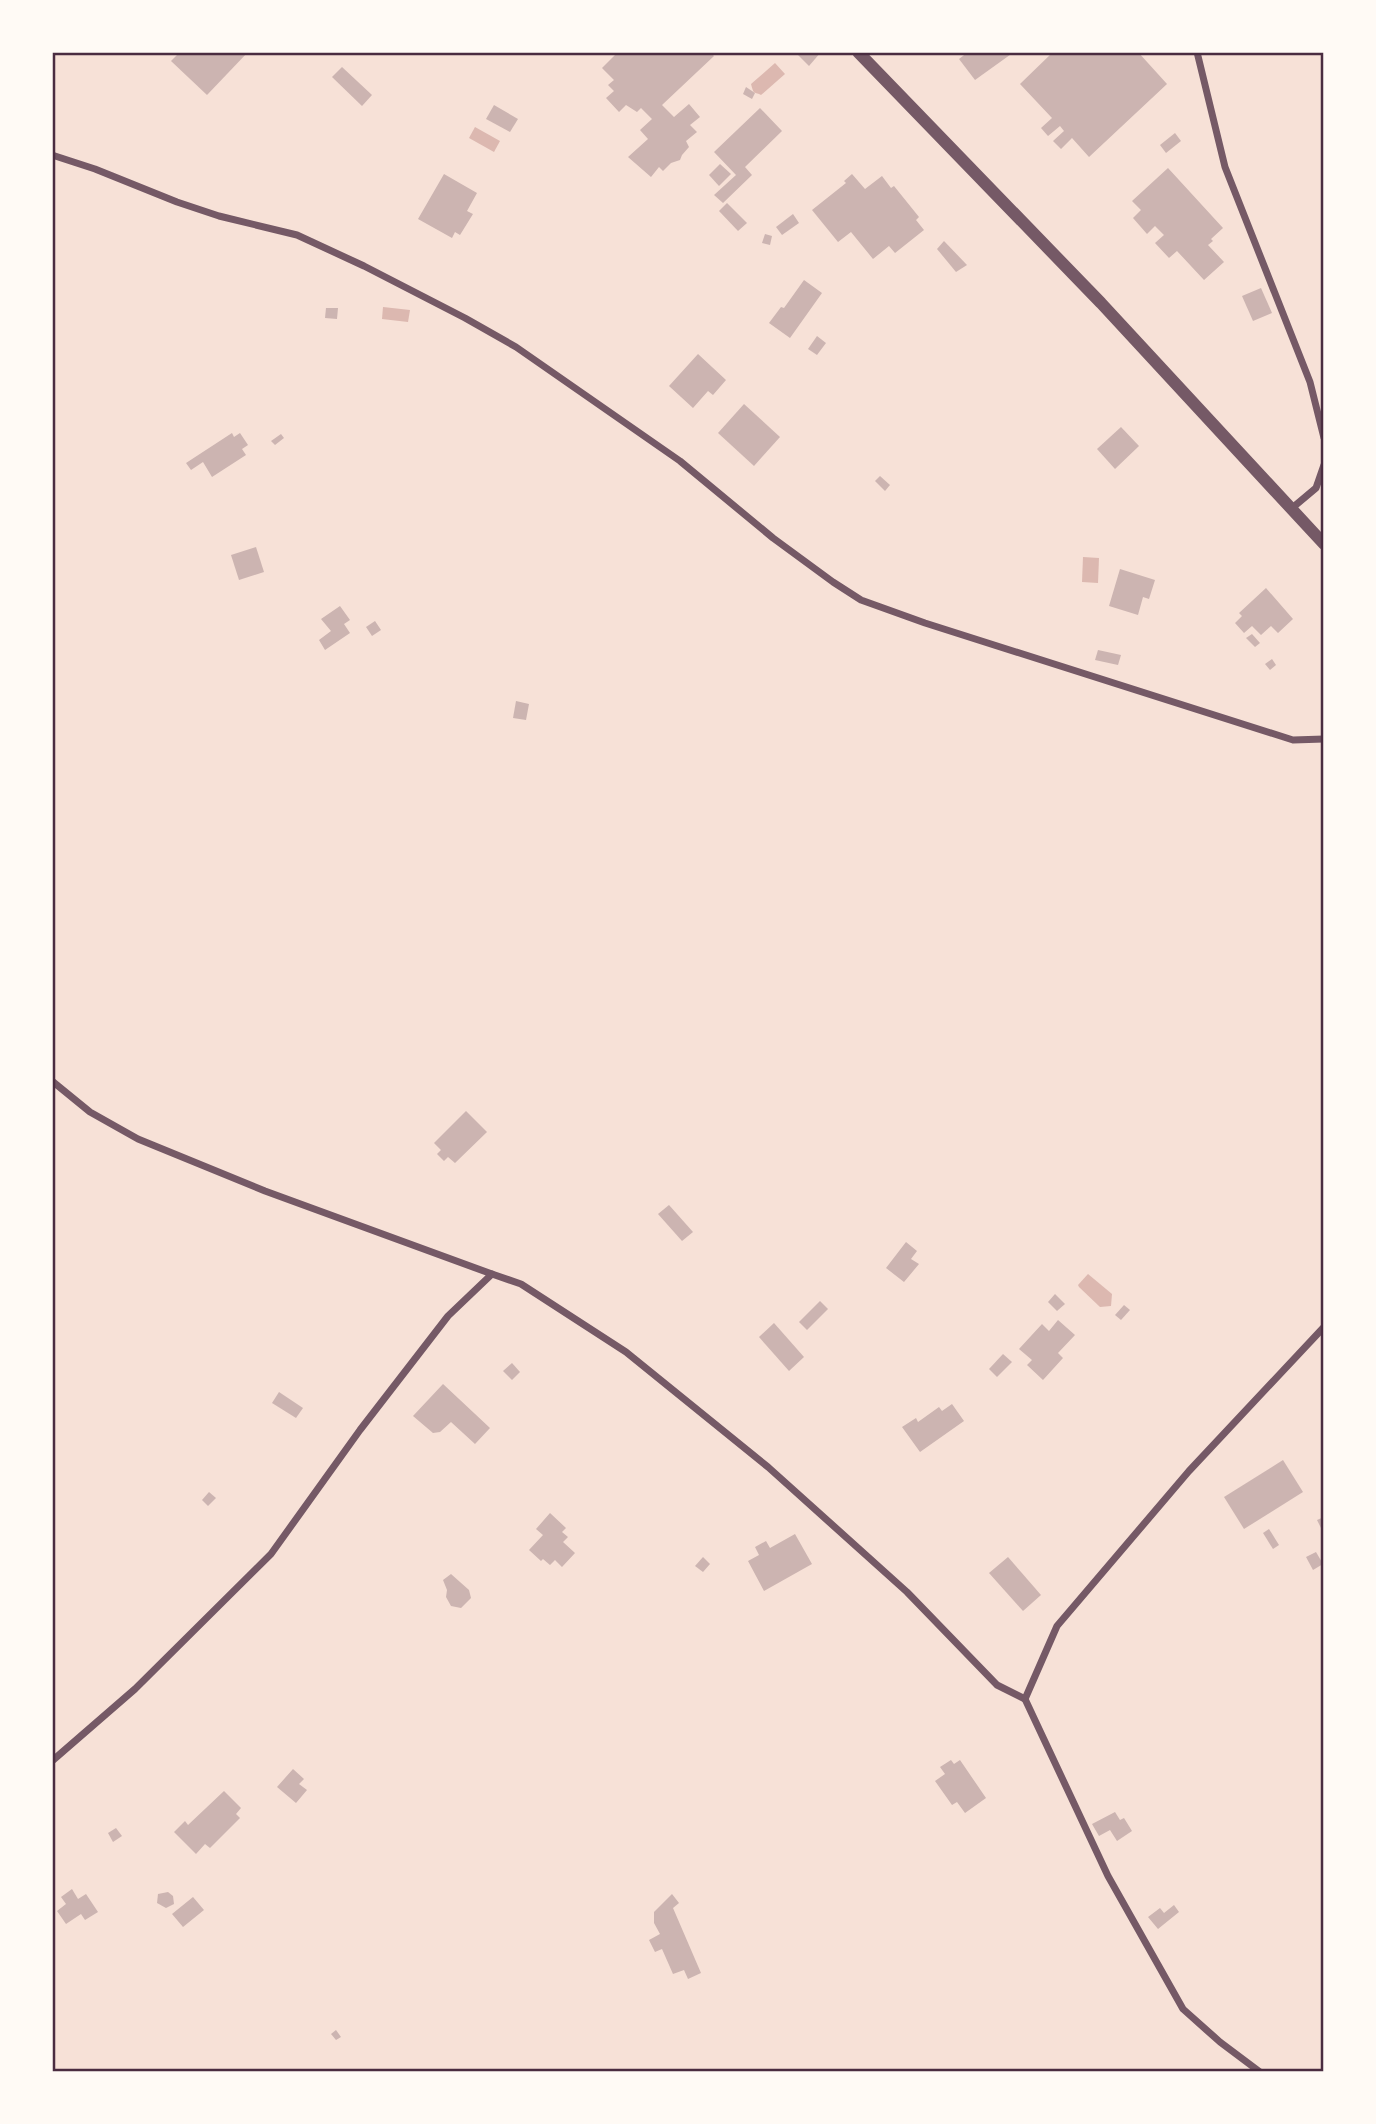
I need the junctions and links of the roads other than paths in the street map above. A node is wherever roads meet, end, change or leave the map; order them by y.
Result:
1 (858, 52) edge
2 (1197, 52) edge
3 (52, 155) edge
4 (1324, 438) edge
5 (1324, 465) edge
6 (1290, 509) junction
7 (1324, 544) edge
8 (1324, 739) edge
9 (52, 1081) edge
10 (492, 1274) junction
11 (1324, 1327) edge
12 (1025, 1699) junction
13 (52, 1761) edge
14 (1260, 2071) edge

1 - 6 street
2 - 4 street
3 - 8 street
5 - 6 street
6 - 7 street
9 - 10 street
10 - 12 street
10 - 13 street
11 - 12 street
12 - 14 street

